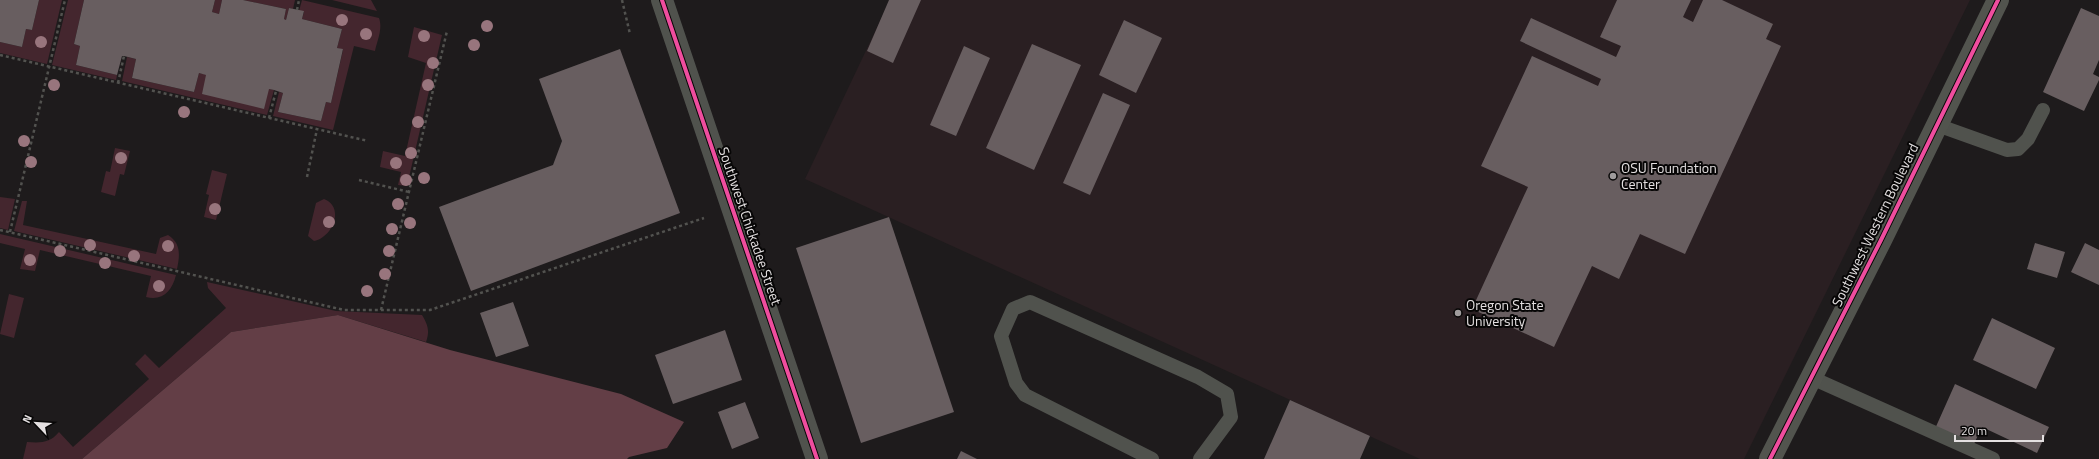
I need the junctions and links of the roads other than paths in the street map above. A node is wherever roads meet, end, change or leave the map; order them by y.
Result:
1 (662, 0) edge
2 (1998, 0) edge
3 (2043, 110) dead end
4 (1937, 125) junction
5 (1812, 378) junction
6 (818, 459) edge
7 (1152, 459) edge
8 (1200, 459) edge
9 (1770, 459) edge
10 (1993, 459) edge

1 - 6 street, Southwest Chickadee Street
2 - 4 main road, Southwest Western Boulevard
3 - 4 lane
4 - 5 main road, Southwest Western Boulevard
5 - 9 main road, Southwest Western Boulevard
5 - 10 lane
7 - 8 lane

